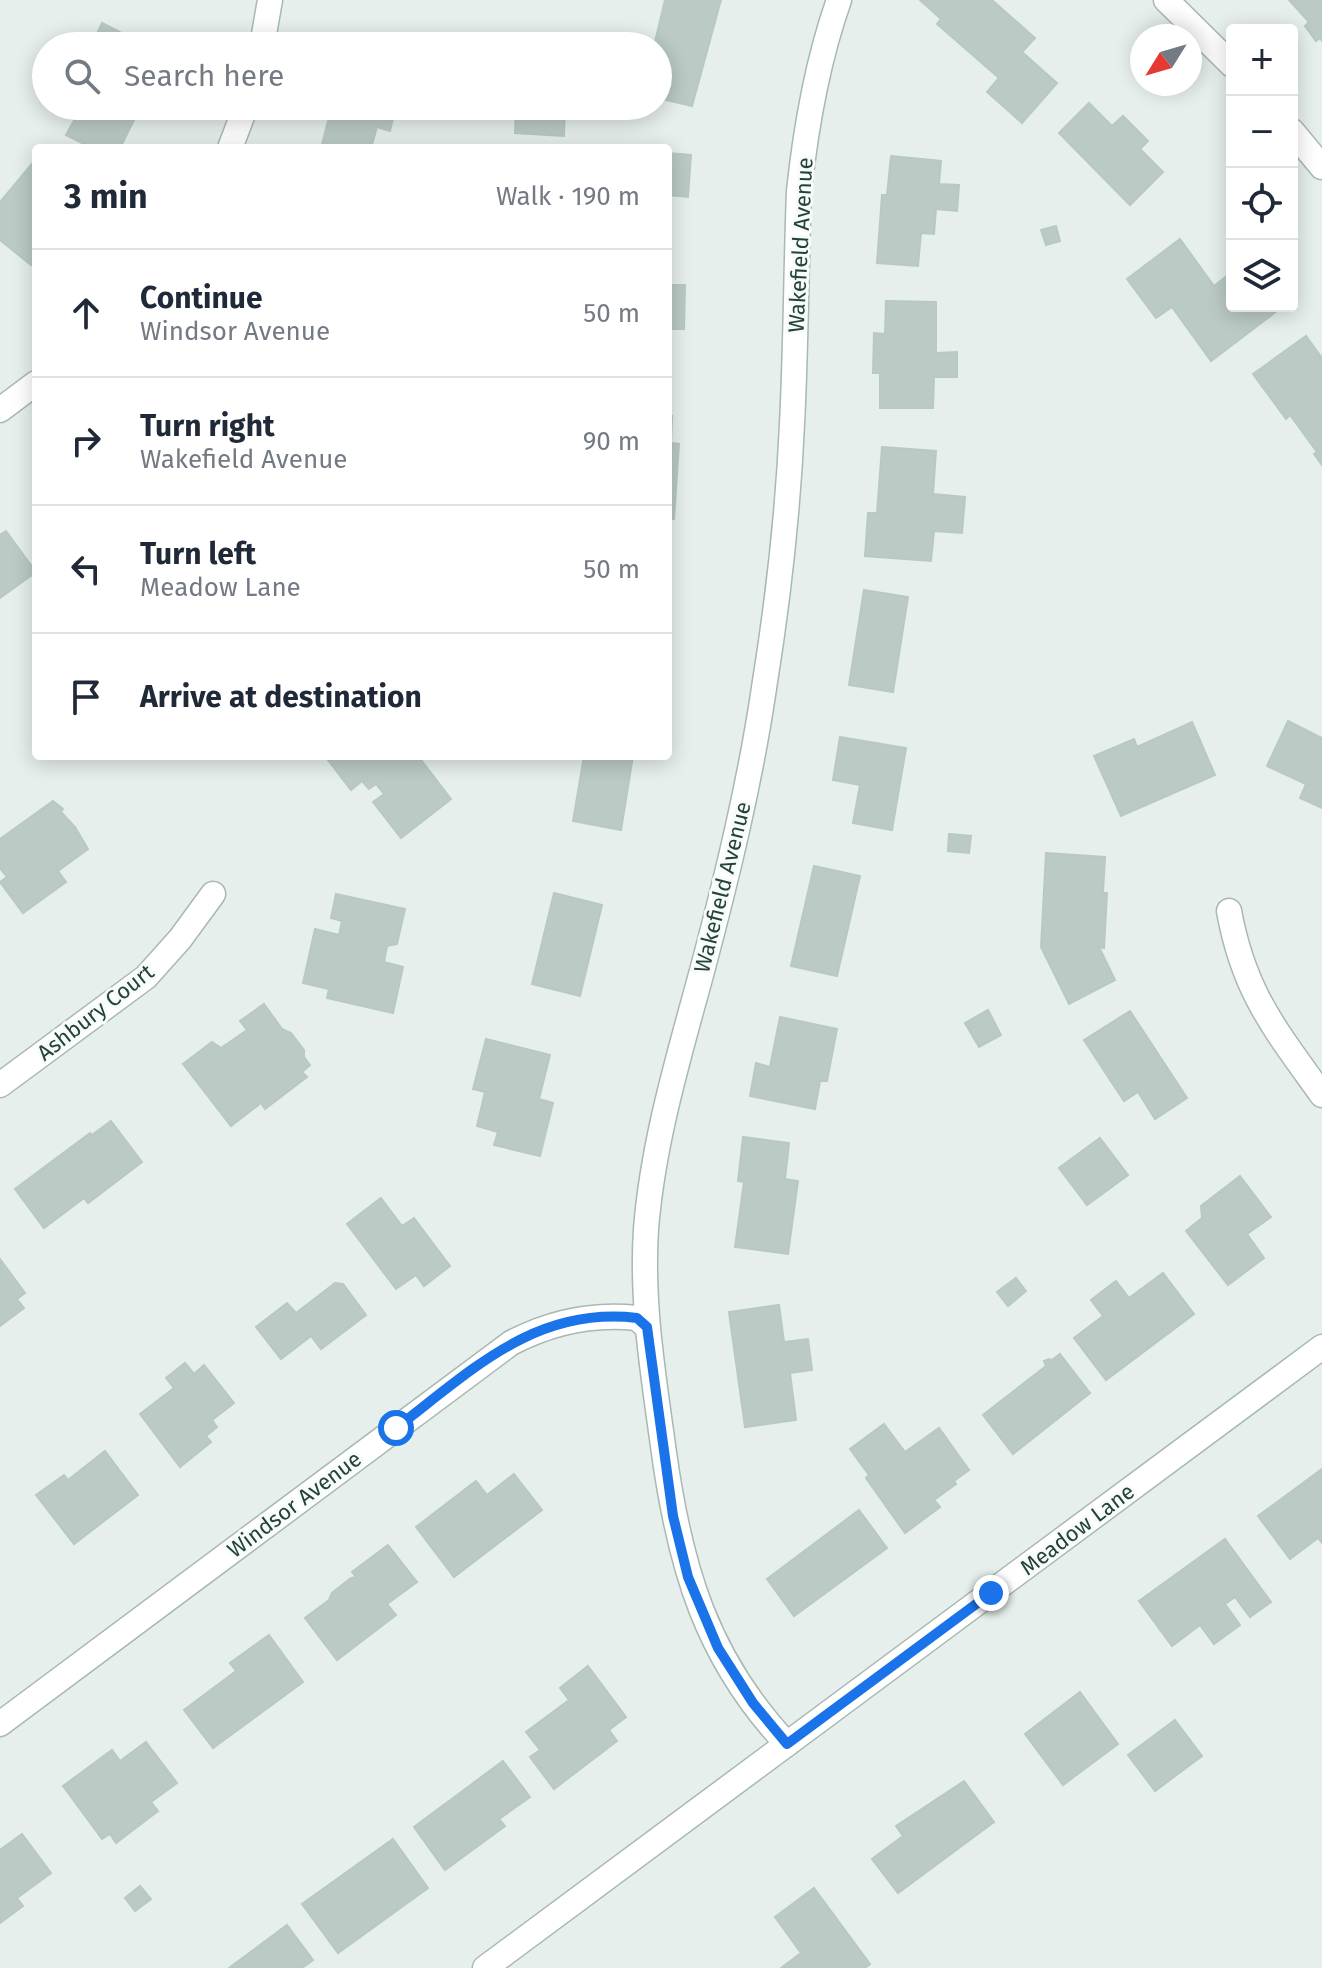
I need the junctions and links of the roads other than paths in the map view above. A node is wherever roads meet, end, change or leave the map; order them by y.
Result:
1 (270, 0) edge
2 (839, 0) edge
3 (1166, 0) edge
4 (264, 32) edge
5 (1226, 59) edge
6 (241, 120) edge
7 (1298, 138) edge
8 (232, 144) edge
9 (1322, 167) edge
10 (32, 386) edge
11 (0, 410) edge
12 (213, 894) dead end
13 (1229, 911) dead end
14 (0, 1085) edge
15 (1322, 1095) edge
16 (647, 1327) junction
17 (1322, 1347) edge
18 (0, 1724) edge
19 (787, 1744) junction
20 (485, 1968) edge

1 - 4 street
2 - 16 street, Wakefield Avenue
3 - 5 street
6 - 8 street
7 - 9 street
10 - 11 street
12 - 14 street, Ashbury Court
13 - 15 street
16 - 18 street, Windsor Avenue
16 - 19 street, Wakefield Avenue
17 - 19 street, Meadow Lane
19 - 20 street, Meadow Lane

